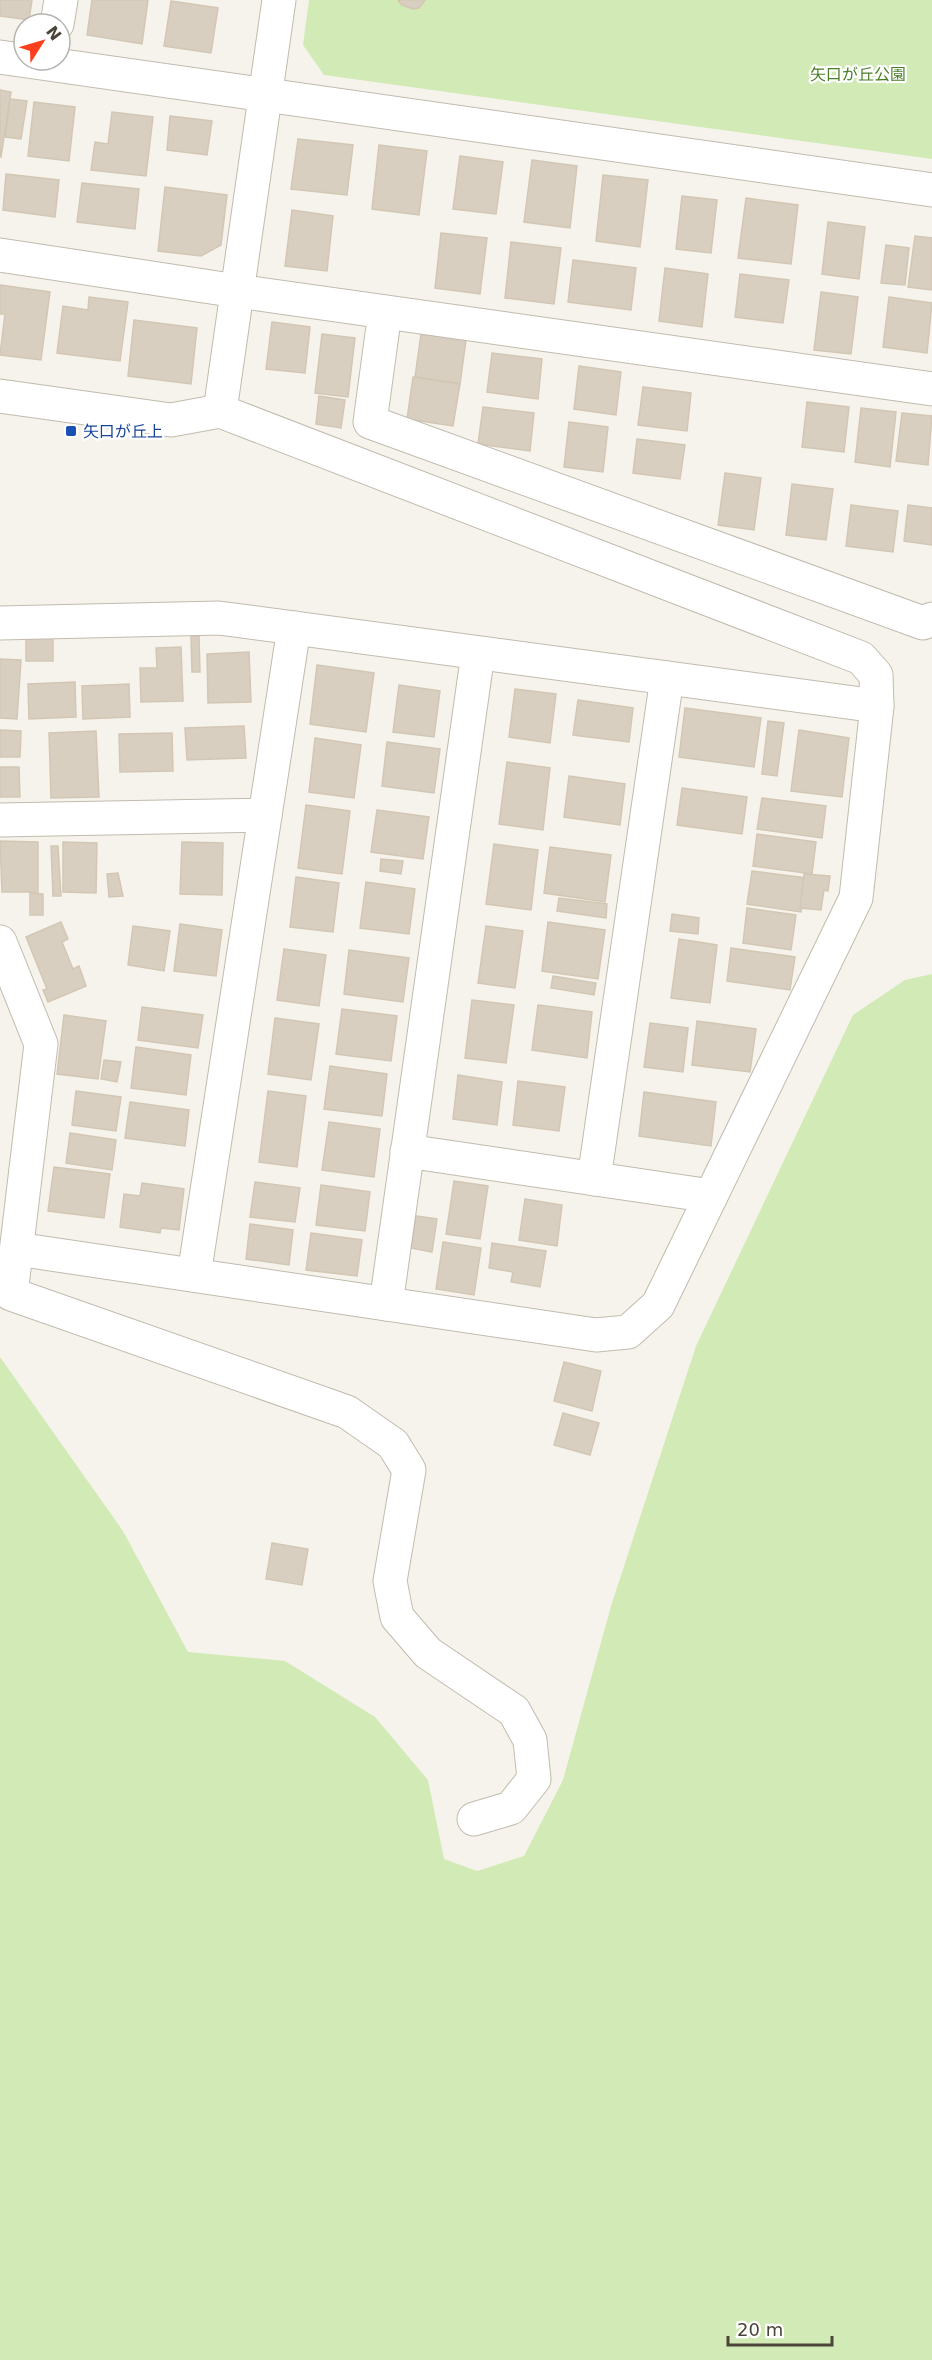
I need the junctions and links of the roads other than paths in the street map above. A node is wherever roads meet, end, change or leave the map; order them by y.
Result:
1 (279, 0) edge
2 (72, 65) edge
3 (265, 96) junction
4 (932, 190) edge
5 (0, 255) edge
6 (237, 291) junction
7 (385, 312) junction
8 (932, 389) edge
9 (0, 396) edge
10 (220, 411) junction
11 (932, 619) edge
12 (0, 623) edge
13 (294, 628) junction
14 (477, 653) junction
15 (667, 678) junction
16 (878, 706) junction
17 (265, 815) junction
18 (0, 820) edge
19 (0, 942) edge
20 (407, 1151) junction
21 (594, 1179) junction
22 (711, 1196) junction
23 (17, 1249) junction
24 (194, 1275) junction
25 (386, 1304) junction
26 (474, 1819) dead end

1 - 3 street
2 - 3 street
3 - 4 street
3 - 6 street
5 - 6 street
6 - 7 street
6 - 10 street
7 - 8 street
7 - 11 street
9 - 10 street
10 - 16 street
12 - 13 street
13 - 14 street
13 - 17 street
14 - 15 street
14 - 20 street
15 - 16 street
15 - 21 street
16 - 22 street
17 - 18 street
17 - 24 street
19 - 23 street
20 - 21 street
20 - 25 street
21 - 22 street
22 - 25 street
23 - 24 street
23 - 26 street
24 - 25 street

